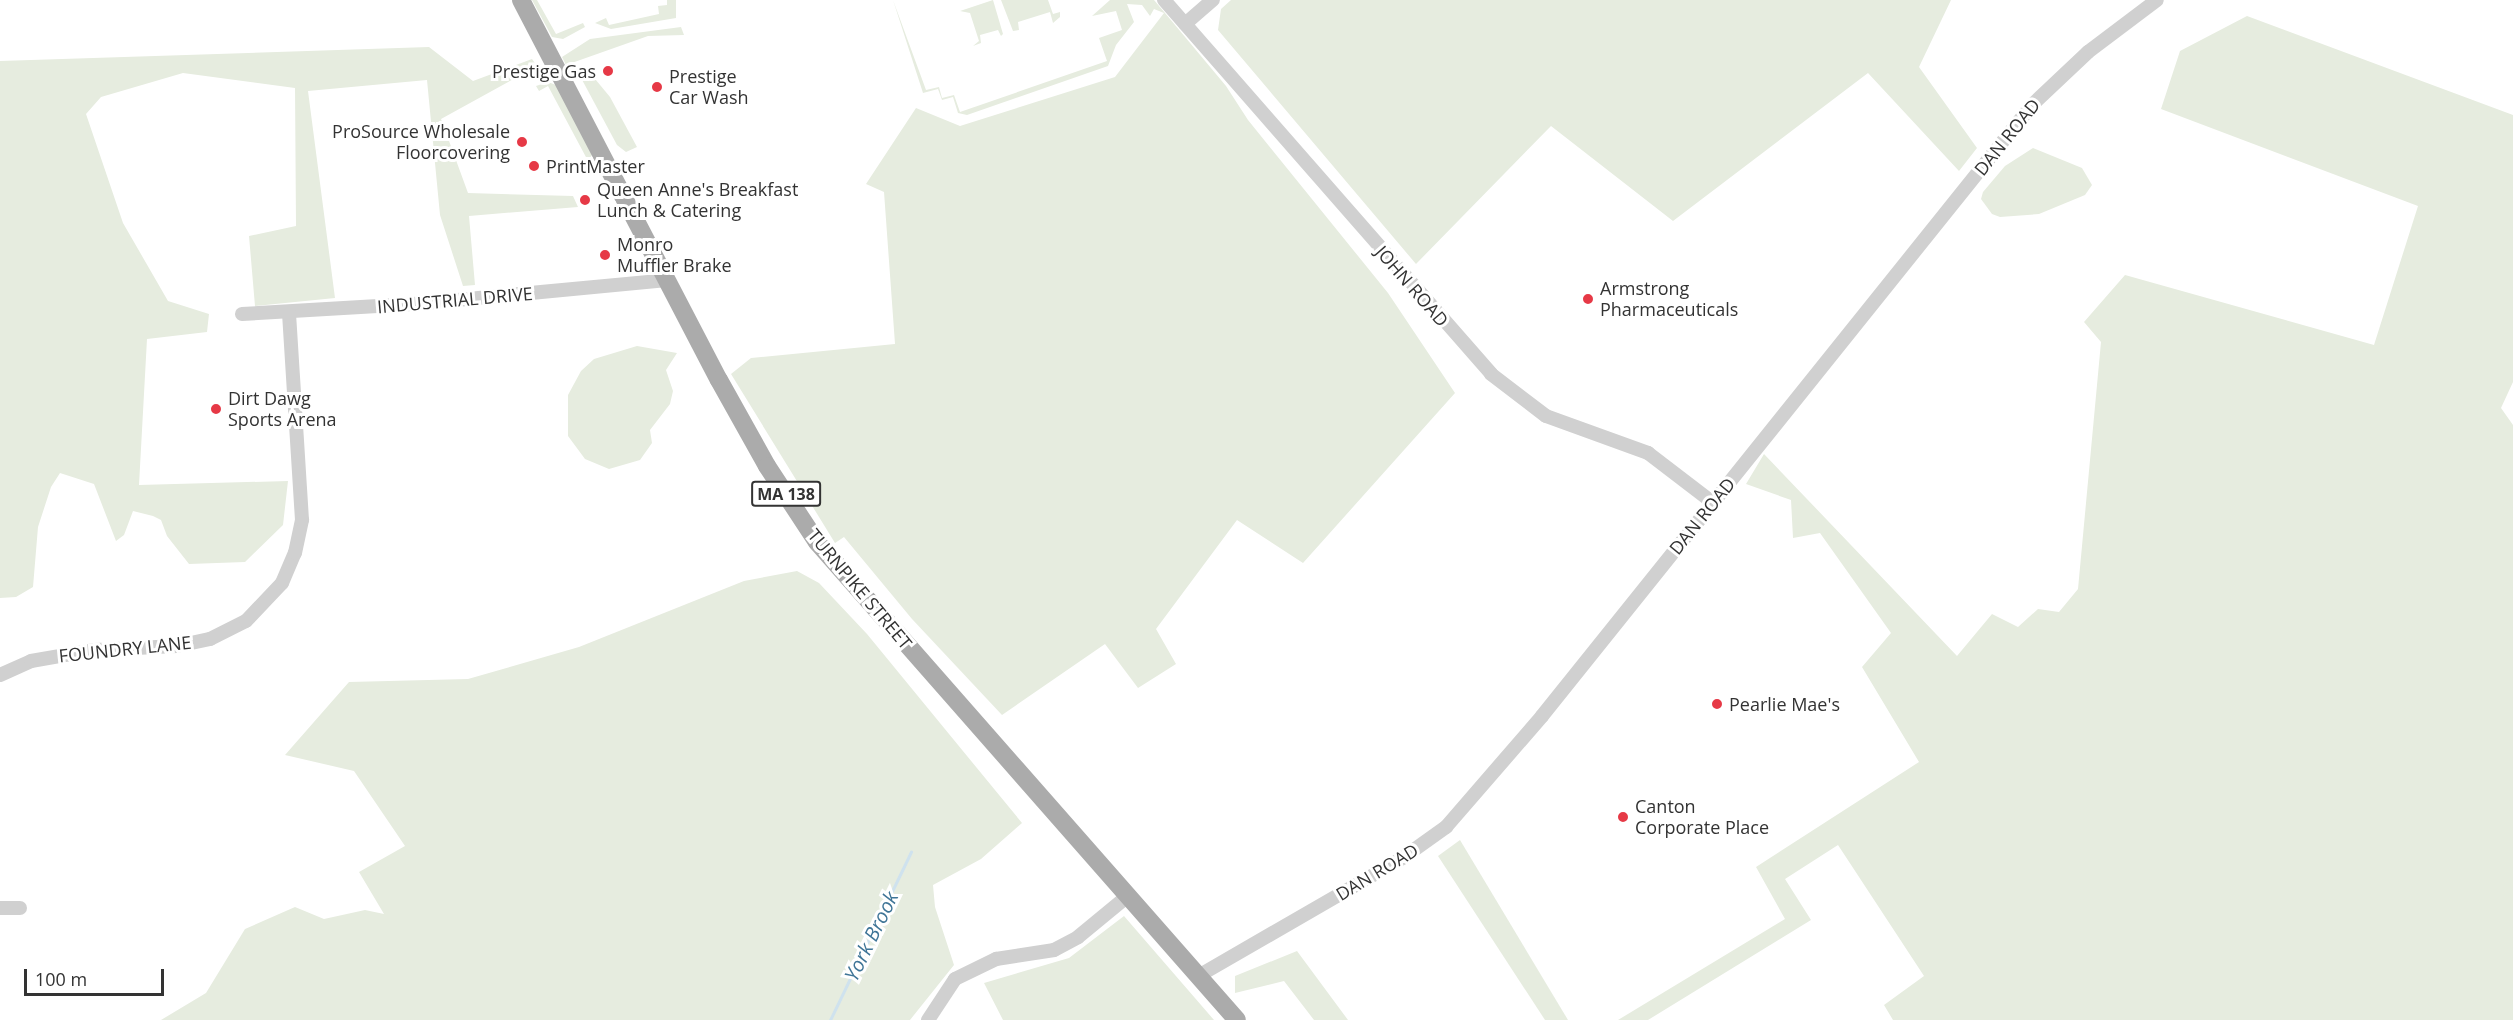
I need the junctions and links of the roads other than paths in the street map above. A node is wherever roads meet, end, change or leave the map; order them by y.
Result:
1 (521, 0) edge
2 (1164, 0) edge
3 (1213, 0) edge
4 (2157, 0) edge
5 (1185, 24) junction
6 (667, 280) junction
7 (289, 312) junction
8 (242, 314) dead end
9 (1712, 502) junction
10 (0, 675) edge
11 (1129, 895) junction
12 (0, 908) edge
13 (20, 908) dead end
14 (1200, 975) junction
15 (928, 1020) edge
16 (1237, 1020) edge

1 - 6 main road, TURNPIKE STREET / MA 138
2 - 5 street, JOHN ROAD
3 - 5 street
4 - 9 street, DAN ROAD
5 - 9 street, JOHN ROAD
6 - 7 street, INDUSTRIAL DRIVE
6 - 11 main road, TURNPIKE STREET / MA 138
7 - 8 street, INDUSTRIAL DRIVE
7 - 10 street, FOUNDRY LANE
9 - 14 street, DAN ROAD
11 - 14 main road, TURNPIKE STREET / MA 138
11 - 15 street
12 - 13 street
14 - 16 main road, TURNPIKE STREET / MA 138

